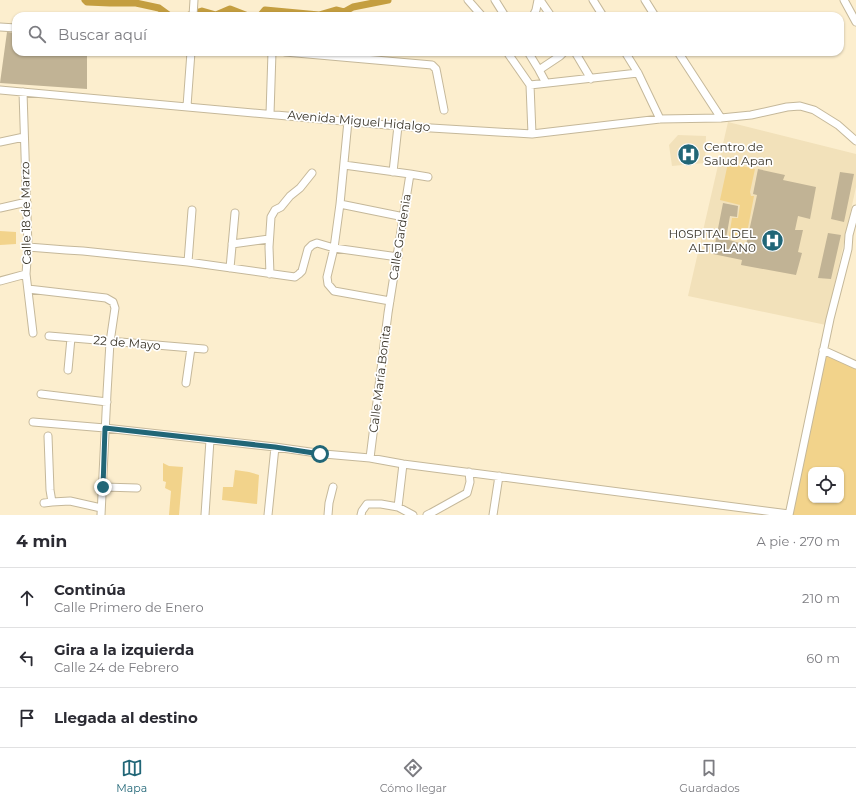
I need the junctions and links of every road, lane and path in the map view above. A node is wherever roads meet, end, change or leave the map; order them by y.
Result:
1 (194, 0) edge
2 (468, 0) edge
3 (495, 0) edge
4 (539, 0) edge
5 (593, 0) edge
6 (645, 0) edge
7 (844, 0) edge
8 (193, 12) edge
9 (478, 12) edge
10 (502, 12) edge
11 (535, 12) edge
12 (548, 12) edge
13 (600, 12) edge
14 (652, 12) edge
15 (856, 22) edge
16 (0, 27) edge
17 (12, 28) edge
18 (191, 56) edge
19 (272, 56) edge
20 (330, 56) edge
21 (510, 56) edge
22 (531, 56) edge
23 (560, 56) edge
24 (577, 56) edge
25 (627, 56) edge
26 (681, 56) edge
27 (540, 70) junction
28 (638, 73) junction
29 (590, 79) junction
30 (546, 83) junction
31 (530, 85) junction
32 (0, 90) edge
33 (23, 92) junction
34 (187, 106) junction
35 (444, 110) dead end
36 (270, 114) junction
37 (721, 118) junction
38 (660, 119) junction
39 (348, 121) junction
40 (398, 126) junction
41 (532, 134) junction
42 (24, 137) junction
43 (856, 141) edge
44 (0, 142) edge
45 (344, 166) junction
46 (393, 172) junction
47 (312, 173) dead end
48 (410, 174) junction
49 (428, 177) dead end
50 (27, 202) junction
51 (340, 204) junction
52 (0, 208) edge
53 (856, 209) edge
54 (192, 210) dead end
55 (235, 213) dead end
56 (404, 217) junction
57 (269, 239) junction
58 (232, 244) junction
59 (28, 247) junction
60 (334, 248) junction
61 (398, 258) junction
62 (188, 262) junction
63 (230, 268) junction
64 (26, 274) junction
65 (270, 274) junction
66 (0, 281) edge
67 (28, 289) junction
68 (390, 301) junction
69 (33, 333) dead end
70 (50, 336) dead end
71 (71, 338) junction
72 (110, 342) junction
73 (191, 348) junction
74 (204, 349) dead end
75 (823, 350) junction
76 (856, 365) edge
77 (68, 370) dead end
78 (186, 383) dead end
79 (41, 394) dead end
80 (107, 402) junction
81 (33, 422) dead end
82 (105, 428) junction
83 (48, 436) dead end
84 (210, 440) junction
85 (275, 447) junction
86 (370, 458) junction
87 (403, 464) junction
88 (470, 472) junction
89 (499, 476) junction
90 (103, 487) junction
91 (334, 487) dead end
92 (137, 488) dead end
93 (52, 502) junction
94 (44, 504) dead end
95 (398, 507) junction
96 (101, 511) edge
97 (205, 515) edge
98 (268, 515) edge
99 (328, 515) edge
100 (361, 515) edge
101 (413, 515) edge
102 (427, 515) edge
103 (493, 515) edge
104 (789, 515) edge

1 - 8 street
2 - 9 street
3 - 10 street
4 - 11 street
4 - 12 street
5 - 13 street
6 - 14 street
7 - 15 street
16 - 17 street
18 - 34 street
19 - 36 street
20 - 35 street
21 - 31 street
22 - 27 street
23 - 27 street
24 - 29 street
25 - 28 street
26 - 37 street
27 - 30 street
28 - 29 street
28 - 38 street
29 - 30 street
30 - 31 street
31 - 41 street
32 - 33 street
33 - 34 street, Avenida Miguel Hidalgo
33 - 42 street, Calle 18 de Marzo
34 - 36 street, Avenida Miguel Hidalgo
36 - 39 street, Avenida Miguel Hidalgo
37 - 38 street, Avenida Miguel Hidalgo
37 - 43 street, Avenida Miguel Hidalgo
38 - 41 street, Avenida Miguel Hidalgo
39 - 40 street, Avenida Miguel Hidalgo
39 - 45 street
40 - 41 street, Avenida Miguel Hidalgo
40 - 46 street
42 - 44 street
42 - 50 street, Calle 18 de Marzo
45 - 46 street
45 - 51 street
46 - 48 street
47 - 57 street
48 - 49 street
48 - 56 street, Calle Gardenia
50 - 52 street
50 - 59 street, Calle 18 de Marzo
51 - 56 street
51 - 60 street
53 - 75 street
54 - 62 street
55 - 58 street
56 - 61 street, Calle Gardenia
57 - 58 street
57 - 65 street
58 - 63 street
59 - 62 street
59 - 64 street, Calle 18 de Marzo
60 - 61 street
60 - 65 street
60 - 68 street
61 - 68 street, Calle Gardenia
62 - 63 street
63 - 65 street
64 - 66 street
64 - 67 street, Calle 18 de Marzo
67 - 69 street, Calle 18 de Marzo
67 - 72 street
68 - 86 street, Calle María Bonita
70 - 71 street, 22 de Mayo
71 - 72 street, 22 de Mayo
71 - 77 street
72 - 73 street, 22 de Mayo
72 - 80 street
73 - 74 street, 22 de Mayo
73 - 78 street
75 - 76 street
75 - 104 street
79 - 80 street
80 - 82 street
81 - 82 street
82 - 84 street
82 - 90 street
83 - 93 street
84 - 85 street
84 - 97 street
85 - 86 street
85 - 98 street
86 - 87 street
87 - 88 street
87 - 95 street
88 - 89 street
88 - 102 street
89 - 103 street
89 - 104 street
90 - 92 street
90 - 96 street
91 - 99 street
93 - 94 street
93 - 96 street
95 - 100 street
95 - 101 street

